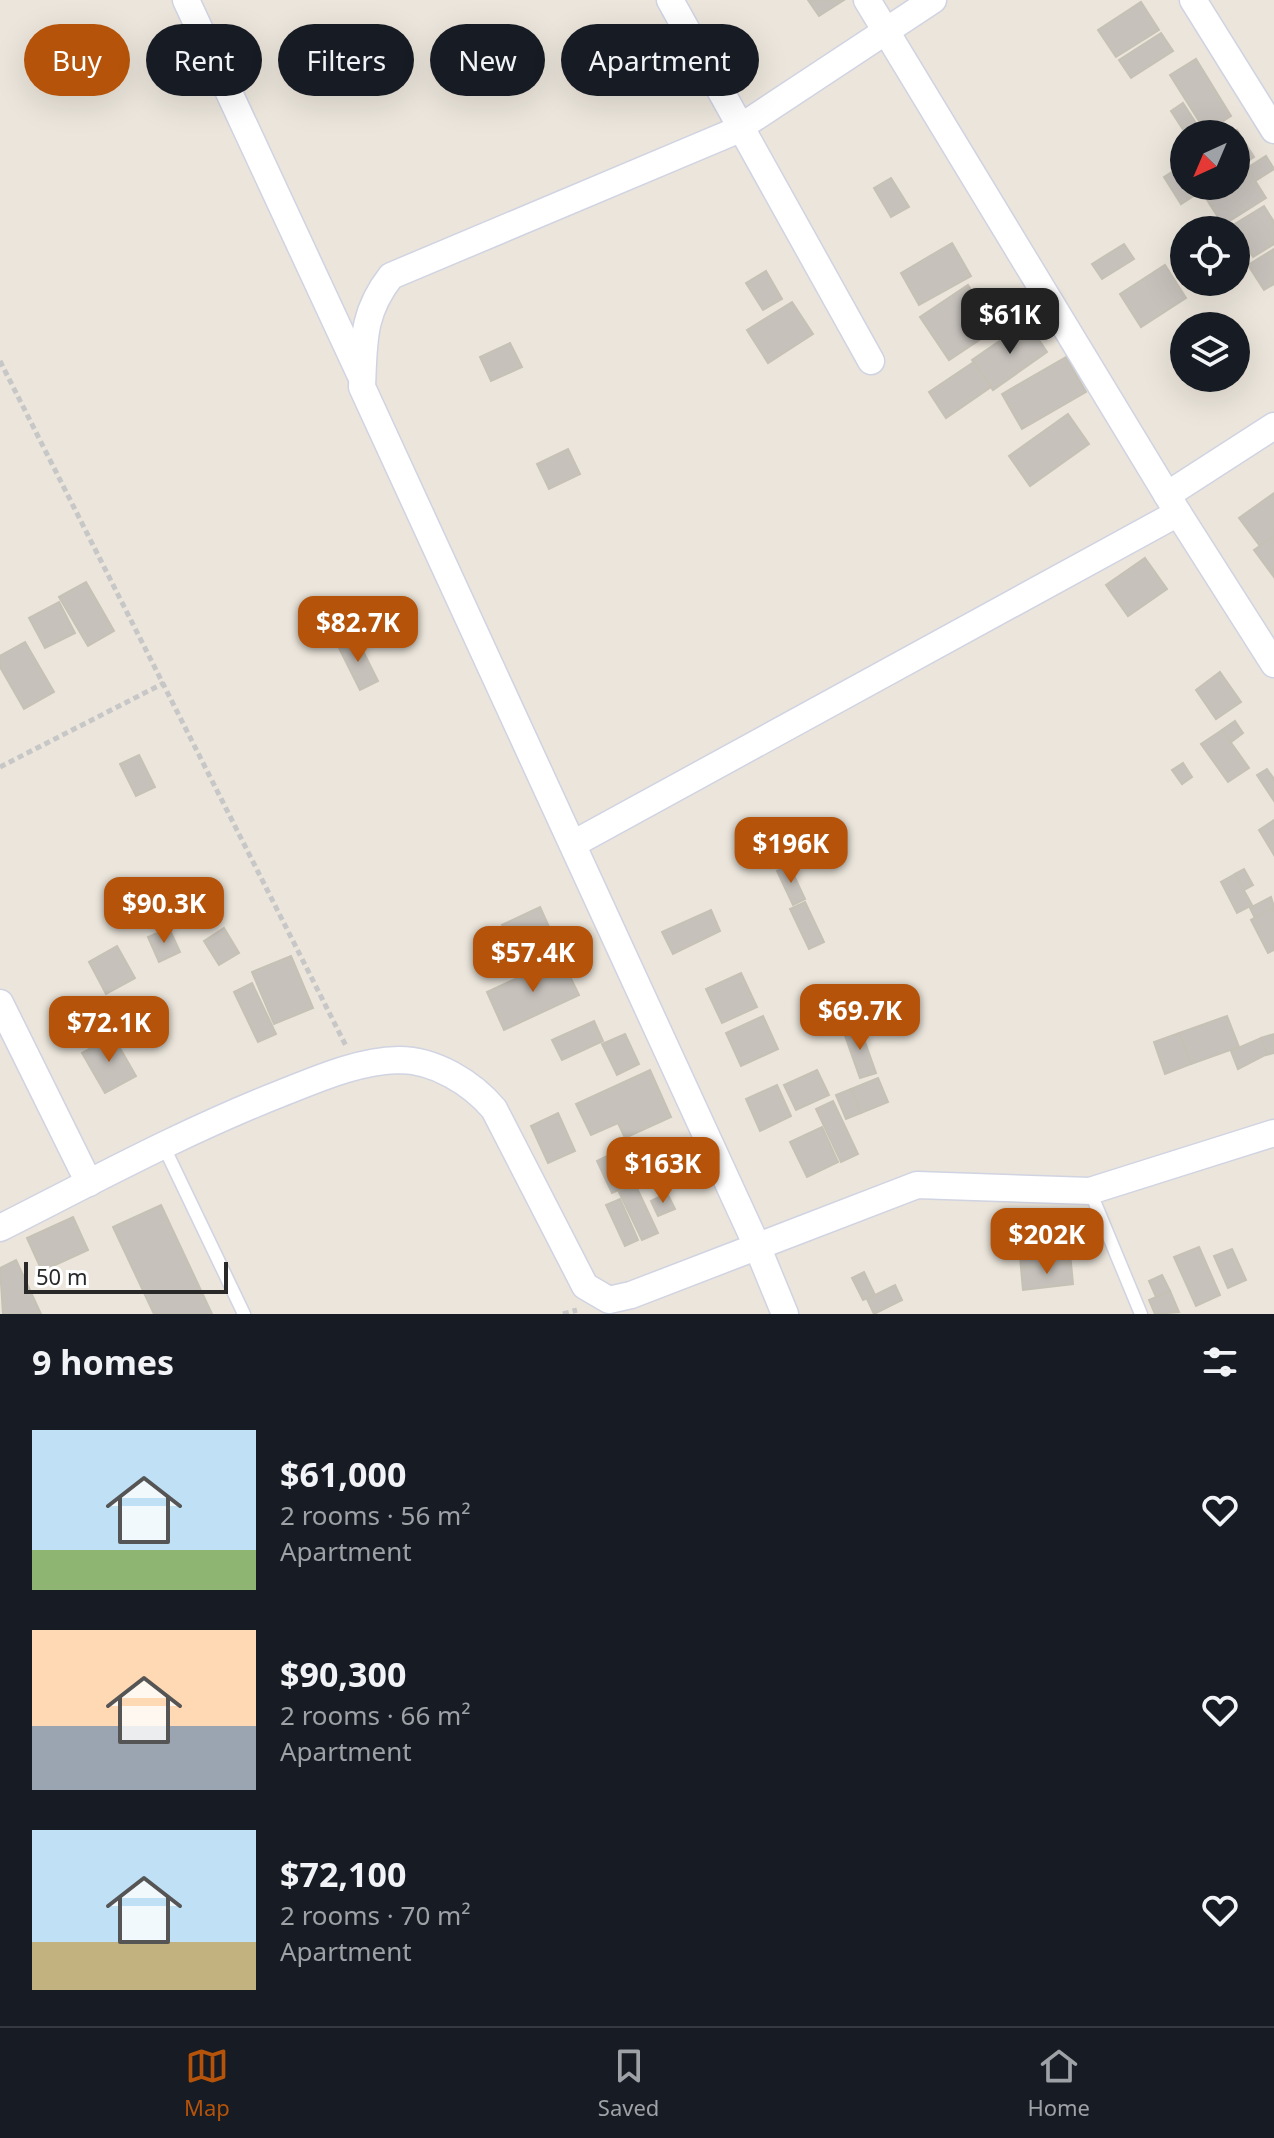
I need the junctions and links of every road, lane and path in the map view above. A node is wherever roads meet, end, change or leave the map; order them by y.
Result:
1 (186, 0) edge
2 (670, 0) edge
3 (867, 0) edge
4 (933, 0) edge
5 (1193, 0) edge
6 (886, 31) junction
7 (741, 126) junction
8 (1274, 130) edge
9 (0, 361) edge
10 (871, 361) dead end
11 (362, 379) junction
12 (1274, 426) edge
13 (1172, 504) junction
14 (1274, 664) edge
15 (164, 683) junction
16 (0, 767) edge
17 (573, 844) junction
18 (0, 1003) edge
19 (356, 1067) junction
20 (1274, 1133) edge
21 (164, 1147) junction
22 (89, 1183) junction
23 (1090, 1191) junction
24 (0, 1228) edge
25 (757, 1246) junction
26 (244, 1314) edge
27 (785, 1314) edge
28 (1141, 1314) edge

1 - 11 street
2 - 7 street
3 - 6 street
4 - 6 street
5 - 8 street
6 - 7 street
6 - 13 street
7 - 10 street
7 - 11 street
9 - 15 path
11 - 17 street
12 - 13 street
13 - 14 street
13 - 17 street
15 - 16 path
15 - 19 path
17 - 25 street
18 - 22 street
19 - 21 street
19 - 25 street
20 - 23 street
21 - 22 street
21 - 26 lane
22 - 24 street
23 - 25 street
23 - 28 lane
25 - 27 street

